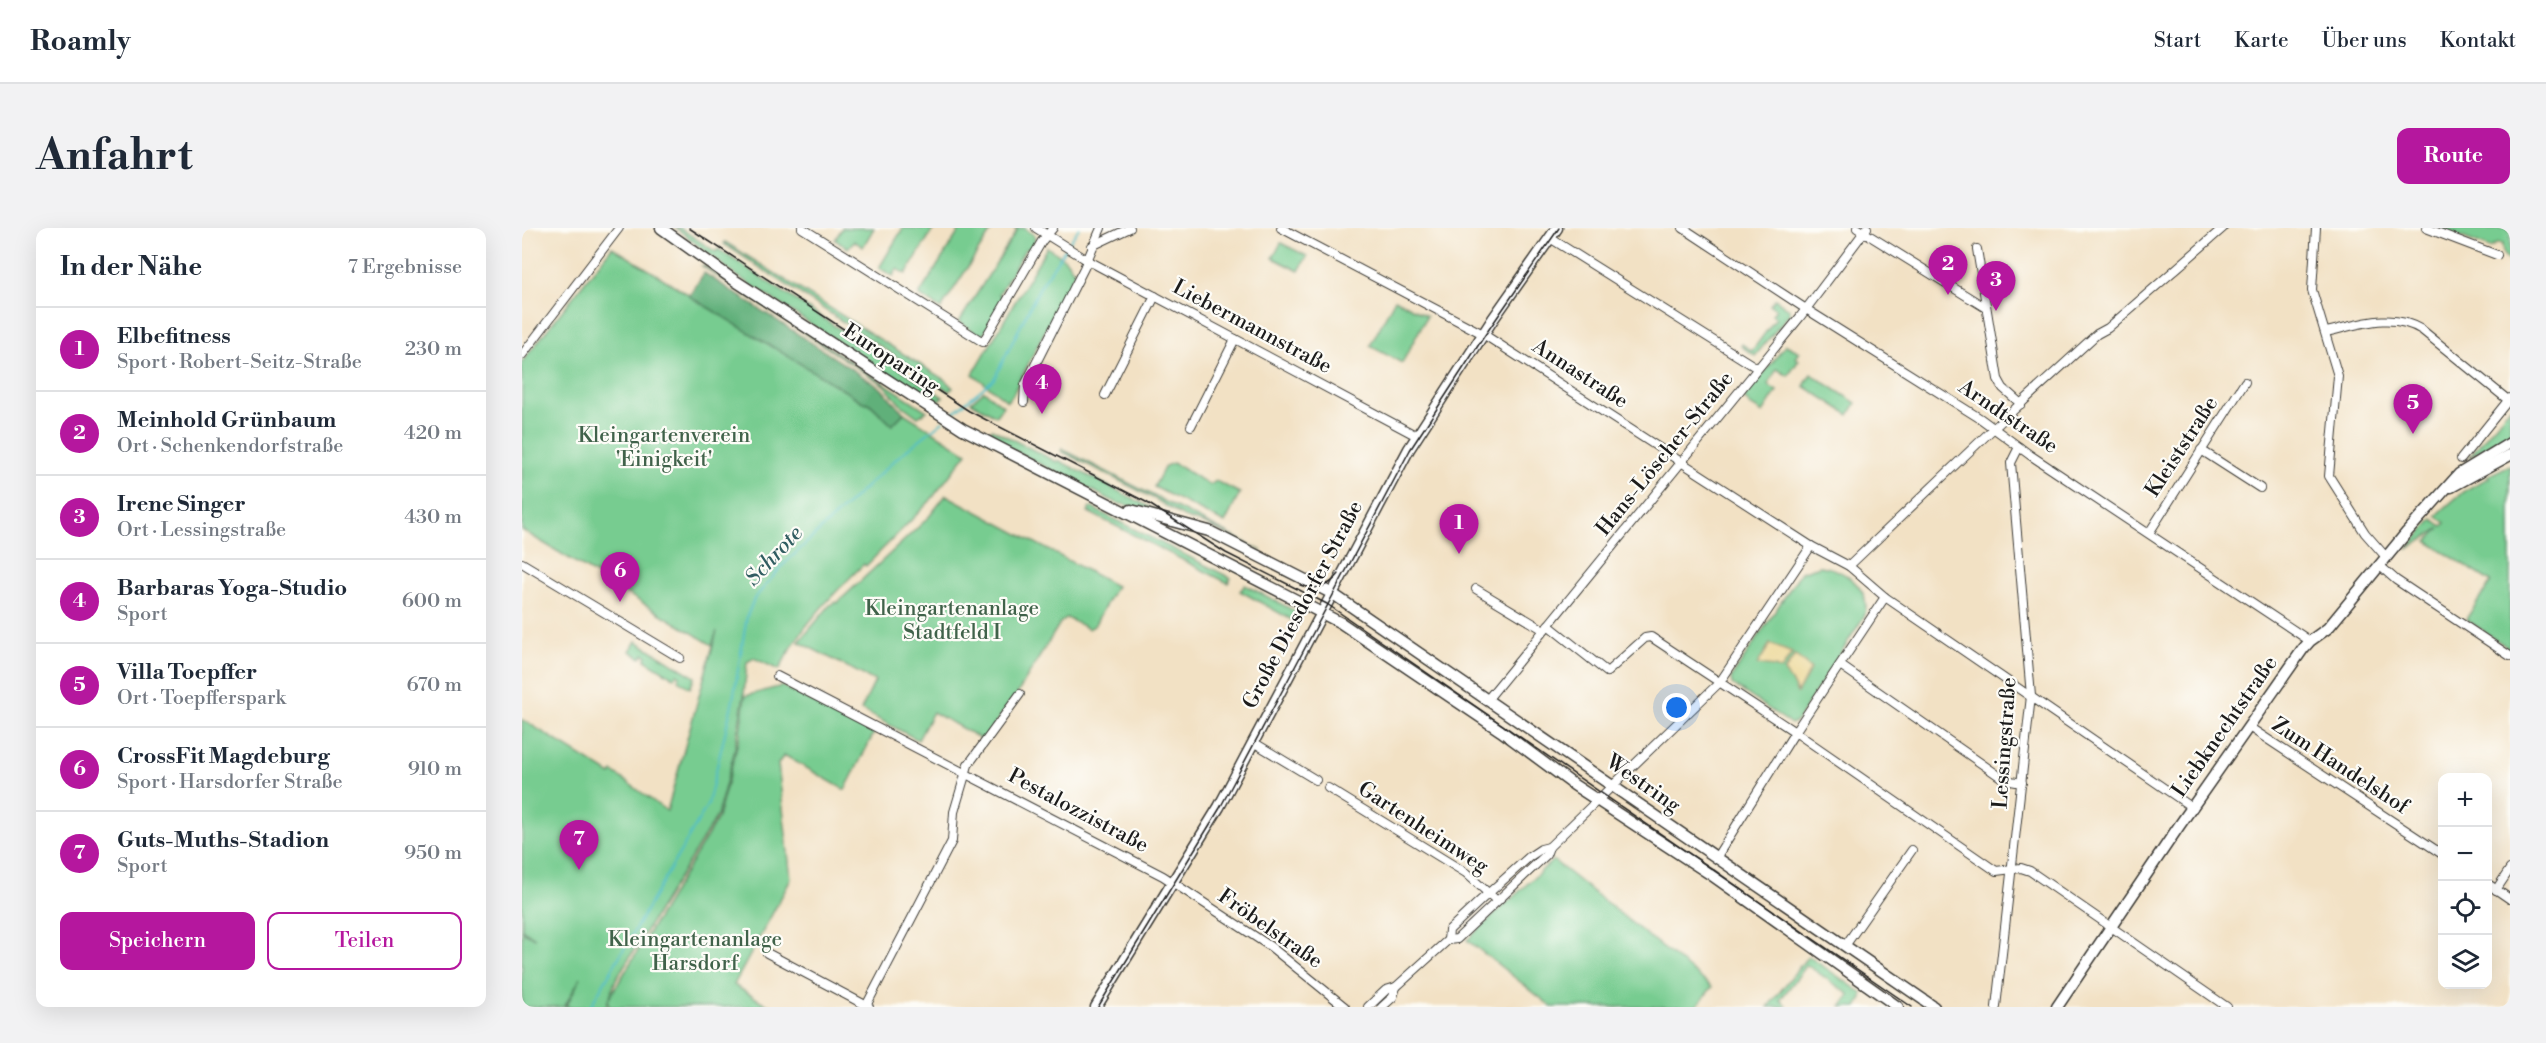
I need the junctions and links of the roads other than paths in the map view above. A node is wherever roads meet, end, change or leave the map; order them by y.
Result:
1 (618, 228) edge
2 (661, 228) edge
3 (802, 228) edge
4 (1036, 228) edge
5 (1053, 228) edge
6 (1101, 228) edge
7 (1130, 228) edge
8 (1281, 228) edge
9 (1683, 228) edge
10 (2223, 228) edge
11 (2316, 228) edge
12 (2426, 228) edge
13 (1863, 229) edge
14 (1553, 233) edge
15 (1048, 236) junction
16 (1092, 246) junction
17 (1977, 249) dead end
18 (2497, 255) dead end
19 (1087, 260) junction
20 (1155, 296) junction
21 (1986, 308) junction
22 (1806, 309) junction
23 (2326, 332) junction
24 (1483, 334) junction
25 (1235, 339) junction
26 (522, 355) edge
27 (1758, 368) junction
28 (2246, 382) dead end
29 (1105, 395) dead end
30 (2509, 399) edge
31 (1024, 402) dead end
32 (2021, 404) junction
33 (1191, 426) dead end
34 (1994, 428) junction
35 (1417, 436) junction
36 (2510, 443) edge
37 (2019, 447) junction
38 (2201, 450) junction
39 (2510, 455) edge
40 (2460, 459) dead end
41 (1681, 461) junction
42 (2260, 488) dead end
43 (2448, 488) junction
44 (1111, 504) junction
45 (2149, 533) junction
46 (1811, 546) junction
47 (2383, 561) junction
48 (522, 563) edge
49 (1849, 566) junction
50 (1476, 589) dead end
51 (1331, 593) junction
52 (1885, 597) junction
53 (1321, 611) junction
54 (1546, 627) junction
55 (2310, 641) junction
56 (2510, 656) edge
57 (680, 658) dead end
58 (1840, 665) junction
59 (777, 676) dead end
60 (1720, 682) junction
61 (1020, 694) dead end
62 (2031, 696) junction
63 (1487, 700) junction
64 (2249, 728) junction
65 (1795, 732) junction
66 (1253, 742) junction
67 (966, 772) junction
68 (1316, 780) dead end
69 (2022, 783) junction
70 (1612, 786) junction
71 (1328, 788) dead end
72 (1598, 800) junction
73 (2193, 808) junction
74 (1549, 847) junction
75 (1912, 850) dead end
76 (2438, 851) edge
77 (1716, 858) junction
78 (2012, 869) junction
79 (2510, 869) edge
80 (1173, 883) junction
81 (2492, 887) edge
82 (2496, 890) junction
83 (1489, 894) junction
84 (2510, 898) edge
85 (1497, 901) junction
86 (2110, 927) junction
87 (1448, 940) junction
88 (1845, 946) junction
89 (767, 953) dead end
90 (1396, 987) junction
91 (867, 1006) edge
92 (1095, 1007) edge
93 (1345, 1007) edge
94 (1368, 1007) edge
95 (1382, 1007) edge
96 (1898, 1007) edge
97 (1934, 1007) edge
98 (1996, 1007) edge
99 (2057, 1007) edge
100 (2227, 1007) edge

1 - 26 street
2 - 44 main road, Europaring
3 - 15 street
4 - 15 street, Liebermannstraße
5 - 15 street
6 - 16 street
7 - 16 street
8 - 24 street, Annastraße
9 - 22 street, Arndtstraße
10 - 32 street
11 - 23 street
12 - 18 street
13 - 21 street
13 - 22 street, Hans-Löscher-Straße
14 - 24 main road, Große Diesdorfer Straße
14 - 27 street
15 - 19 street, Liebermannstraße
16 - 19 street
17 - 21 street
19 - 20 street, Liebermannstraße
19 - 31 street
20 - 25 street, Liebermannstraße
20 - 29 street
21 - 32 street
22 - 27 street, Hans-Löscher-Straße
22 - 34 street, Arndtstraße
23 - 30 street
23 - 47 street
24 - 35 main road, Große Diesdorfer Straße
24 - 41 street, Annastraße
25 - 33 street
25 - 35 street, Liebermannstraße
27 - 41 street, Hans-Löscher-Straße
28 - 38 street, Kleiststraße
30 - 40 street
32 - 34 street
34 - 37 street, Arndtstraße
34 - 49 street
35 - 51 main road, Große Diesdorfer Straße
36 - 43 main road, Liebknechtstraße
37 - 45 street, Arndtstraße
37 - 62 street, Lessingstraße
38 - 42 street
38 - 45 street, Kleiststraße
39 - 43 main road, Liebknechtstraße
41 - 46 street, Annastraße
41 - 54 street, Hans-Löscher-Straße
43 - 47 main road, Liebknechtstraße
44 - 51 main road, Europaring
44 - 53 main road, Europaring
45 - 55 street, Arndtstraße
46 - 49 street, Annastraße
46 - 60 street
47 - 55 main road, Liebknechtstraße
47 - 56 street
48 - 57 street
49 - 52 street, Annastraße
50 - 54 street
51 - 53 main road, Große Diesdorfer Straße
51 - 63 main road, Westring
52 - 58 street
52 - 62 street, Annastraße
53 - 66 main road, Große Diesdorfer Straße
53 - 72 main road, Westring
54 - 60 street
54 - 63 street, Hans-Löscher-Straße
55 - 64 main road, Liebknechtstraße
58 - 65 street
58 - 69 street
59 - 67 street, Pestalozzistraße
60 - 65 street
60 - 70 street
61 - 67 street
62 - 69 street, Lessingstraße
62 - 73 street, Annastraße
63 - 70 main road, Westring
64 - 73 main road, Liebknechtstraße
64 - 76 street, Zum Handelshof
65 - 77 street
65 - 78 street
66 - 68 street
66 - 80 main road, Große Diesdorfer Straße
67 - 80 street, Pestalozzistraße
67 - 91 street
69 - 78 street, Lessingstraße
70 - 72 street
70 - 77 main road, Westring
71 - 83 street, Gartenheimweg
72 - 74 street
72 - 96 main road, Westring
73 - 86 main road, Liebknechtstraße
74 - 83 street
74 - 85 street
75 - 88 street
77 - 88 main road, Westring
78 - 86 street
78 - 98 street, Lessingstraße
79 - 82 street
80 - 92 main road, Große Diesdorfer Straße
80 - 93 street, Fröbelstraße
81 - 82 street
82 - 84 street
83 - 85 street, Gartenheimweg
83 - 87 street
85 - 87 street
86 - 99 main road, Liebknechtstraße
86 - 100 street
87 - 90 street
88 - 97 main road, Westring
89 - 91 street
90 - 94 street
90 - 95 street

